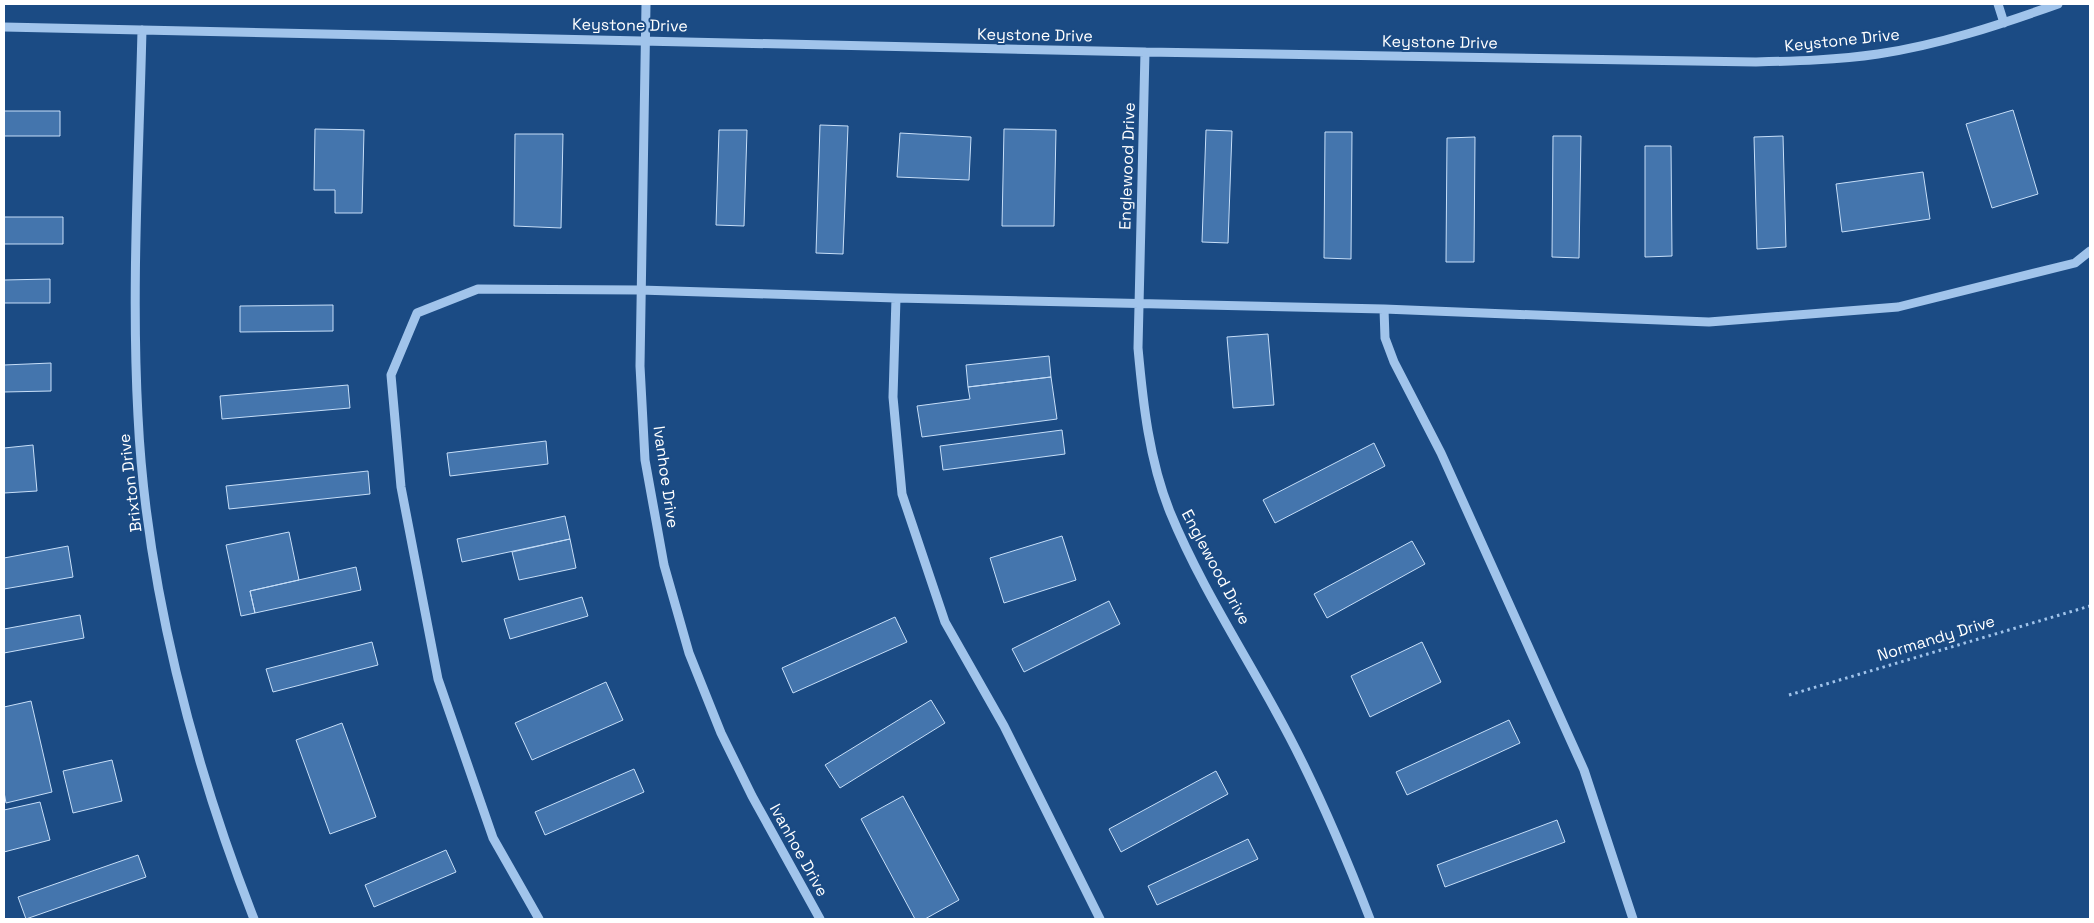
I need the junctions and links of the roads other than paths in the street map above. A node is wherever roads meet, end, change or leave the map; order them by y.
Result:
1 (646, 4) edge
2 (1998, 4) edge
3 (2058, 4) edge
4 (2004, 23) junction
5 (4, 27) edge
6 (142, 30) junction
7 (645, 41) junction
8 (1145, 52) junction
9 (2090, 251) edge
10 (640, 290) junction
11 (896, 298) junction
12 (1139, 303) junction
13 (1384, 309) junction
14 (254, 919) edge
15 (539, 919) edge
16 (820, 919) edge
17 (1100, 919) edge
18 (1370, 919) edge
19 (1633, 919) edge

1 - 7 street, Ivanhoe Drive
2 - 4 street
3 - 4 street, Keystone Drive
4 - 8 street, Keystone Drive
5 - 6 street, Keystone Drive
6 - 7 street, Keystone Drive
6 - 14 street, Brixton Drive
7 - 8 street, Keystone Drive
7 - 10 street, Ivanhoe Drive
8 - 12 street, Englewood Drive
9 - 13 street
10 - 11 street
10 - 15 street
10 - 16 street, Ivanhoe Drive
11 - 12 street
11 - 17 street
12 - 13 street
12 - 18 street, Englewood Drive
13 - 19 street

